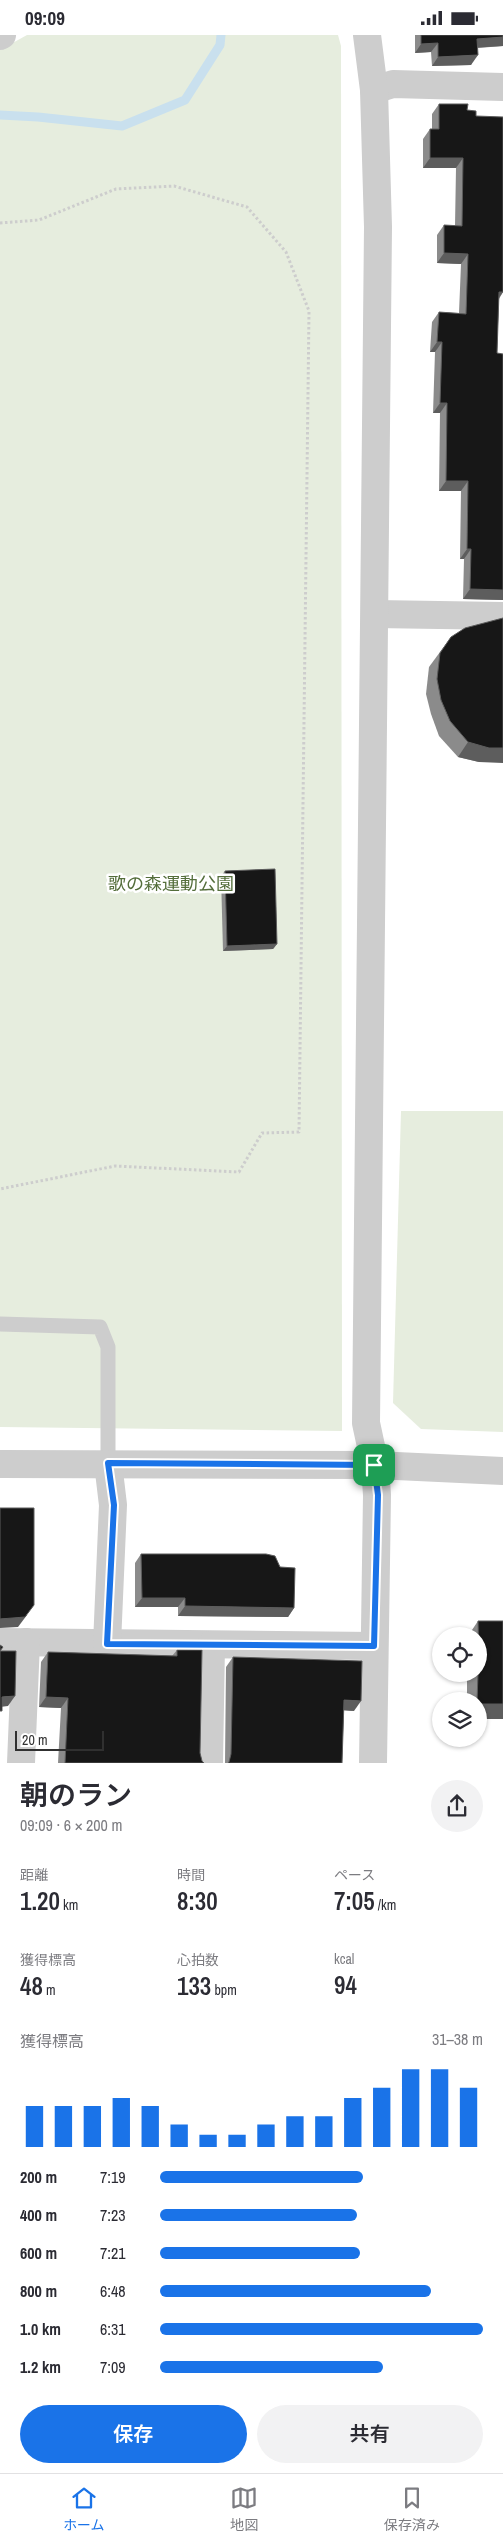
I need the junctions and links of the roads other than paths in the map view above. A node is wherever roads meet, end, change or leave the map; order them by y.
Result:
1 (367, 35) edge
2 (503, 87) edge
3 (374, 91) junction
4 (375, 614) junction
5 (503, 616) edge
6 (0, 1324) edge
7 (108, 1463) junction
8 (0, 1464) edge
9 (374, 1465) junction
10 (503, 1471) edge
11 (13, 1642) edge
12 (107, 1644) junction
13 (211, 1645) junction
14 (374, 1646) junction
15 (14, 1746) edge
16 (209, 1763) edge
17 (373, 1763) edge

1 - 3 street
2 - 3 street
3 - 4 street
4 - 5 street
4 - 9 street
6 - 7 lane
7 - 8 street
7 - 9 street
7 - 12 street
9 - 10 street
9 - 14 street
11 - 12 street
11 - 15 street
12 - 13 street
13 - 14 street
13 - 16 street
14 - 17 street

